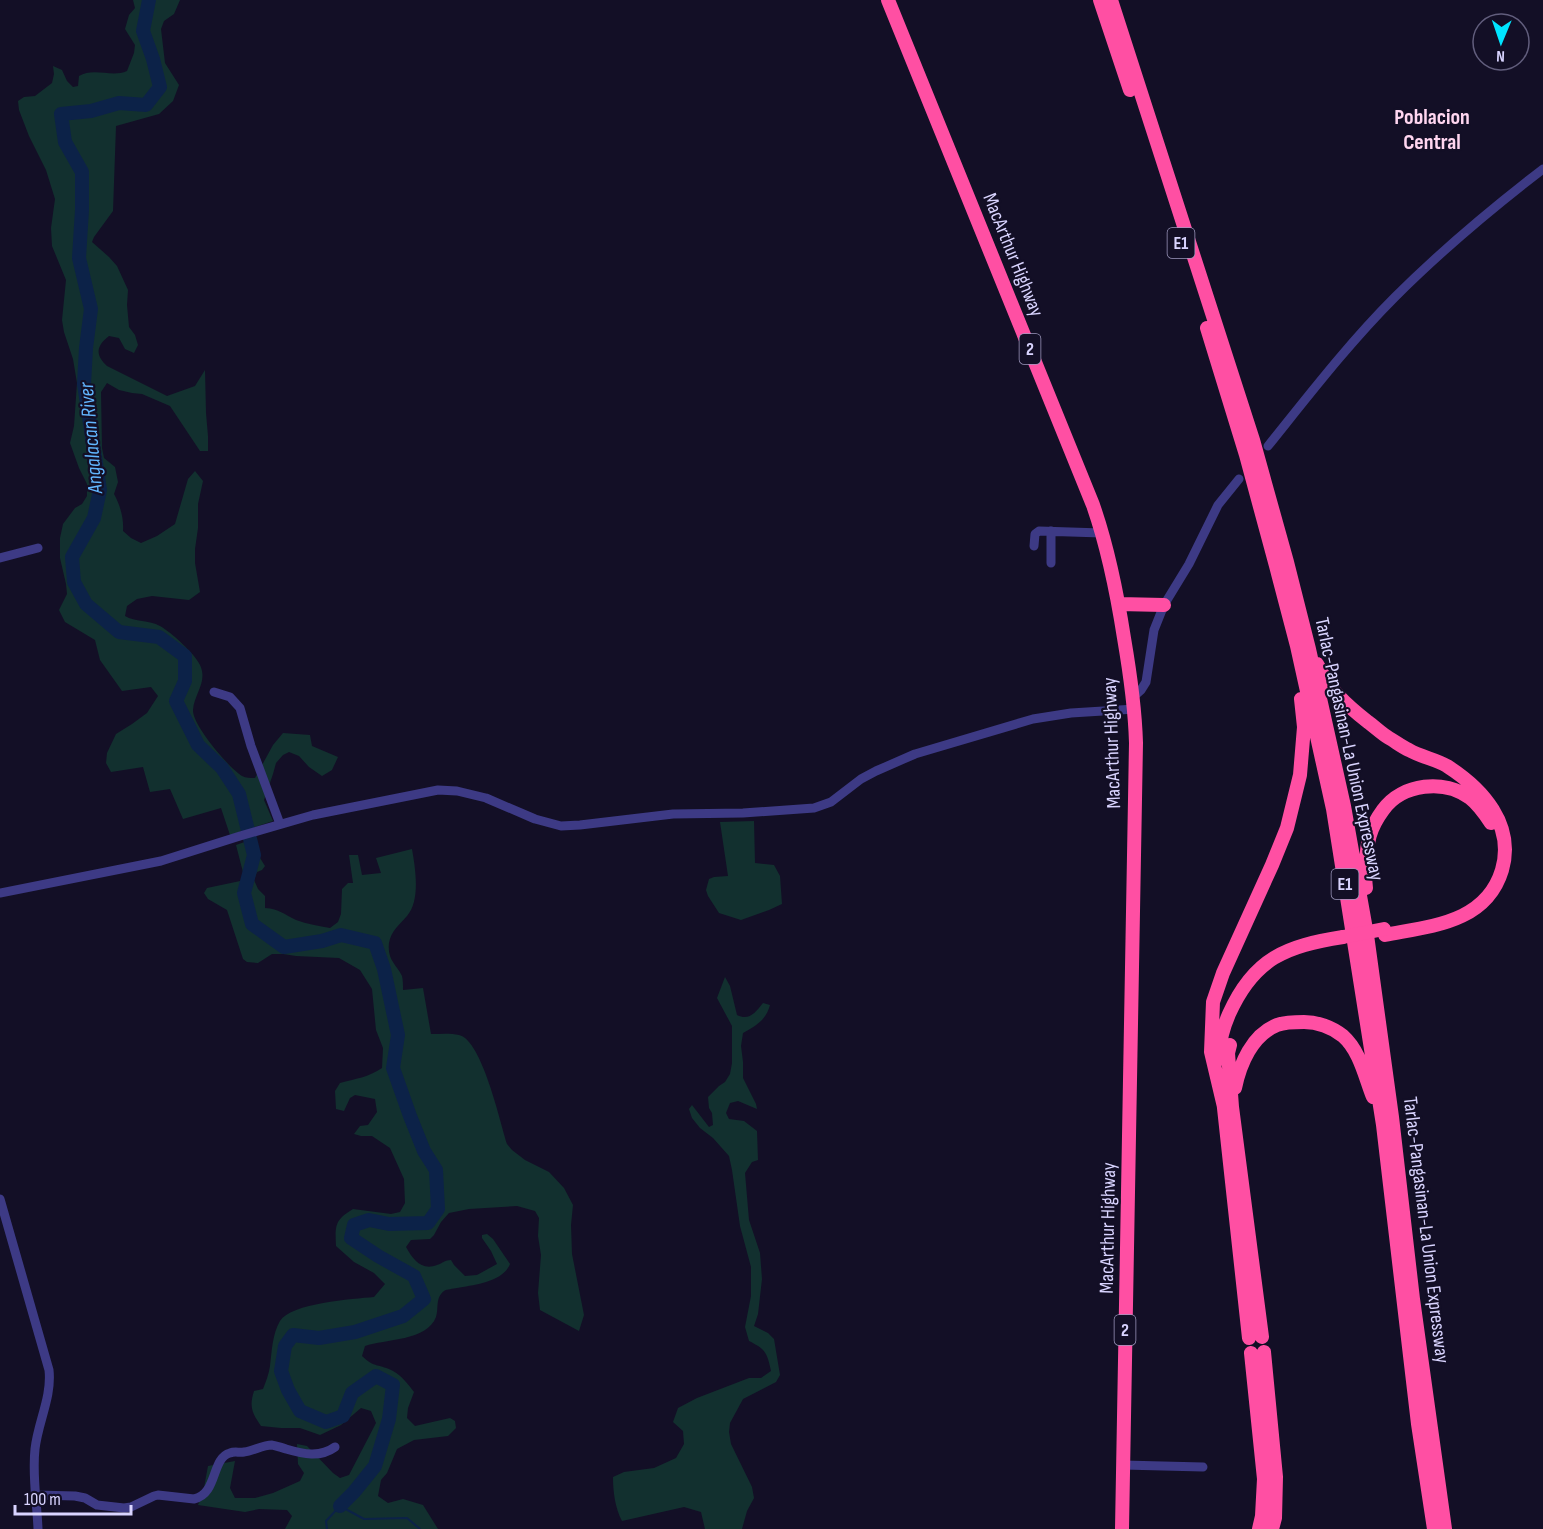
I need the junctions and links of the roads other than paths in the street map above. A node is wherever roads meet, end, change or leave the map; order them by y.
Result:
1 (888, 0) edge
2 (1100, 0) edge
3 (1111, 0) edge
4 (1543, 169) edge
5 (1268, 446) dead end
6 (1239, 479) dead end
7 (1051, 531) junction
8 (1102, 533) junction
9 (1034, 546) dead end
10 (38, 548) dead end
11 (0, 558) edge
12 (1051, 563) dead end
13 (1119, 604) junction
14 (1164, 605) junction
15 (1303, 648) junction
16 (214, 692) dead end
17 (1134, 703) junction
18 (280, 824) junction
19 (0, 893) edge
20 (1385, 932) junction
21 (1367, 935) junction
22 (1228, 1107) junction
23 (1383, 1125) junction
24 (0, 1198) edge
25 (1256, 1338) dead end
26 (335, 1447) dead end
27 (1123, 1465) junction
28 (1203, 1467) dead end
29 (36, 1495) junction
30 (38, 1529) edge
31 (1122, 1529) edge
32 (1259, 1529) edge
33 (1272, 1529) edge
34 (1434, 1529) edge
35 (1445, 1529) edge

1 - 8 highway, MacArthur Highway / 2
2 - 15 highway, Tarlac-Pangasinan-La Union Expressway / E1
3 - 15 highway, Tarlac-Pangasinan-La Union Expressway / E1
4 - 5 street
6 - 14 street
7 - 8 street
7 - 9 street
7 - 12 street
8 - 13 highway, MacArthur Highway / 2
10 - 11 street
13 - 14 highway
13 - 17 highway, MacArthur Highway / 2
14 - 17 street
15 - 20 highway
15 - 21 highway, Tarlac-Pangasinan-La Union Expressway / E1
15 - 22 highway
15 - 23 highway, Tarlac-Pangasinan-La Union Expressway / E1
16 - 18 street
17 - 18 street
17 - 27 highway, MacArthur Highway / 2
18 - 19 street
20 - 21 highway
20 - 22 highway
21 - 35 highway, Tarlac-Pangasinan-La Union Expressway / E1
22 - 23 highway
22 - 25 highway
23 - 34 highway, Tarlac-Pangasinan-La Union Expressway / E1
24 - 29 street
26 - 29 street
27 - 28 street
27 - 31 highway, MacArthur Highway / 2
29 - 30 street
32 - 33 highway

